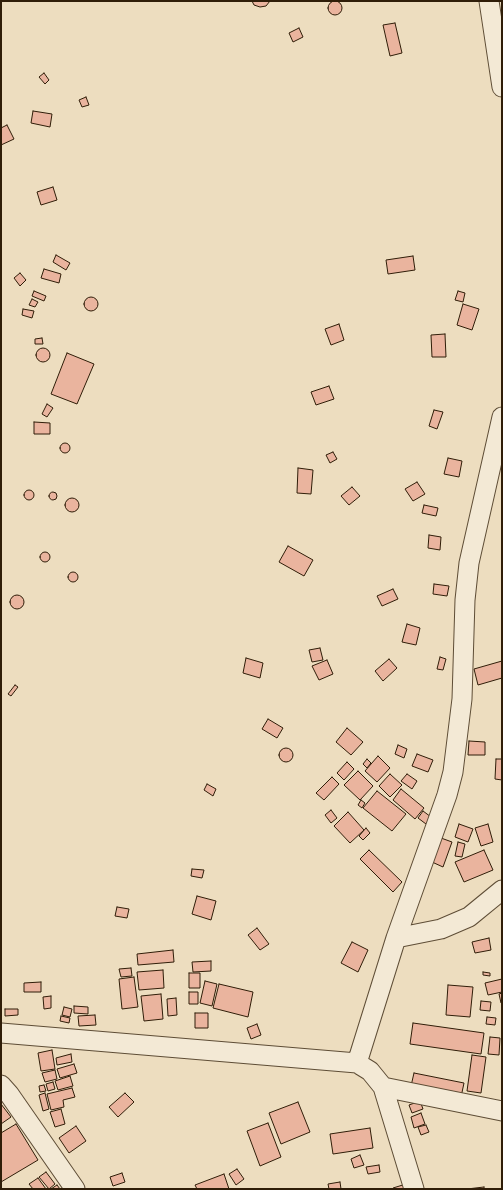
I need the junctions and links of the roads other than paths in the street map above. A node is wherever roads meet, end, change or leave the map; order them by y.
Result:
1 (489, 1) edge
2 (502, 87) edge
3 (502, 418) edge
4 (502, 890) edge
5 (396, 938) junction
6 (1, 1033) edge
7 (357, 1063) junction
8 (1, 1085) edge
9 (383, 1087) junction
10 (502, 1111) edge
11 (75, 1189) edge
12 (414, 1189) edge

1 - 2 street
3 - 5 street
4 - 5 street
5 - 7 street
6 - 7 street
7 - 9 street
8 - 11 street
9 - 10 street
9 - 12 street

